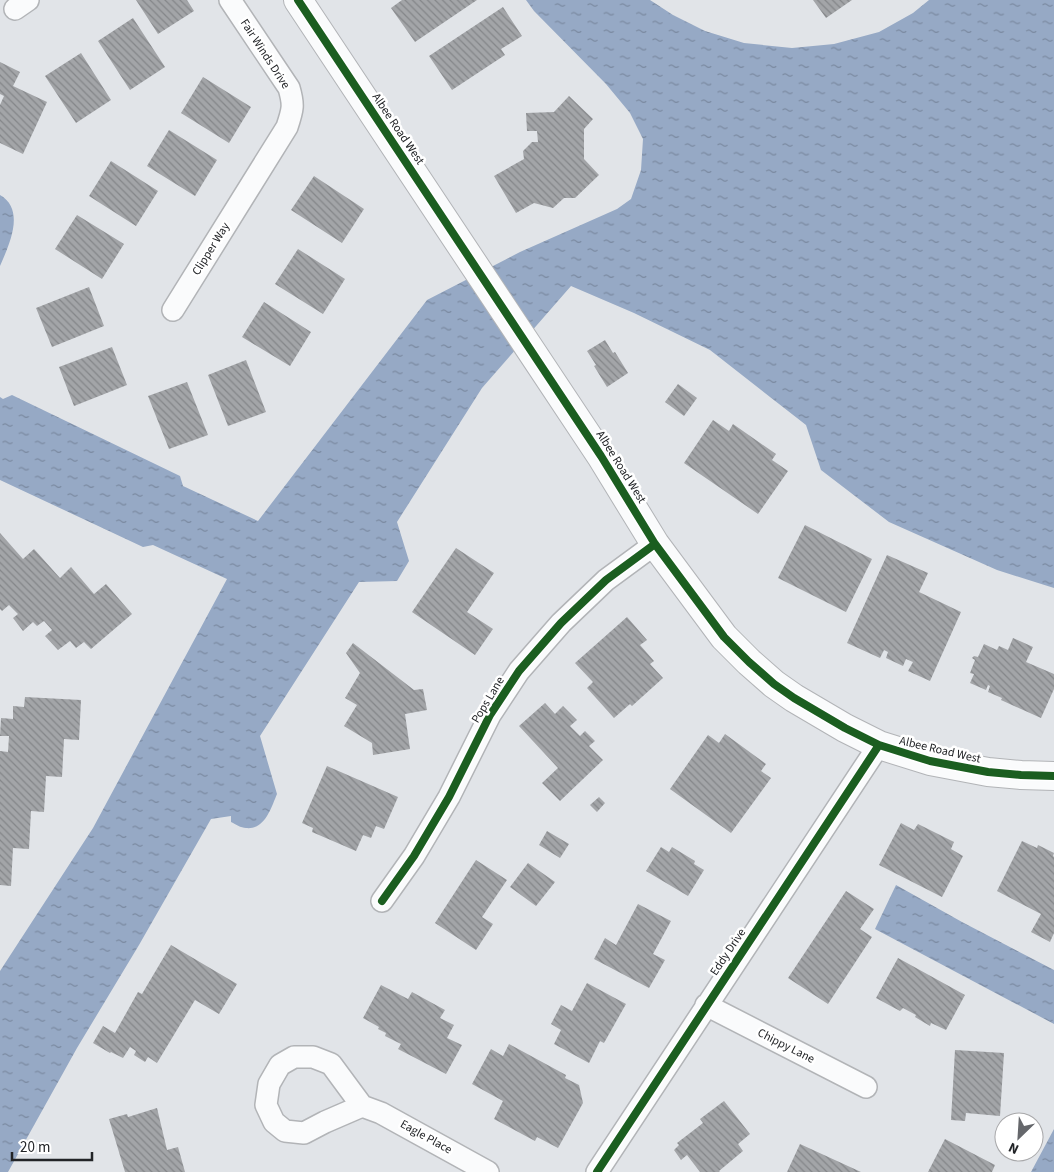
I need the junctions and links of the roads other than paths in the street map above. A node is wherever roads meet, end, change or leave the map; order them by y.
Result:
1 (230, 0) edge
2 (298, 0) edge
3 (249, 188) joint
4 (173, 310) dead end
5 (656, 544) junction
6 (879, 745) junction
7 (1054, 776) edge
8 (382, 902) dead end
9 (706, 1005) junction
10 (866, 1087) dead end
11 (362, 1106) dead end
12 (488, 1172) edge
13 (596, 1172) edge

1 - 3 street, Fair Winds Drive
2 - 5 street, Albee Road West
3 - 4 street, Clipper Way
5 - 6 street, Albee Road West
5 - 8 street, Pops Lane
6 - 7 street, Albee Road West
6 - 9 street, Eddy Drive
9 - 10 street, Chippy Lane
9 - 13 street, Eddy Drive
11 - 12 street, Eagle Place

